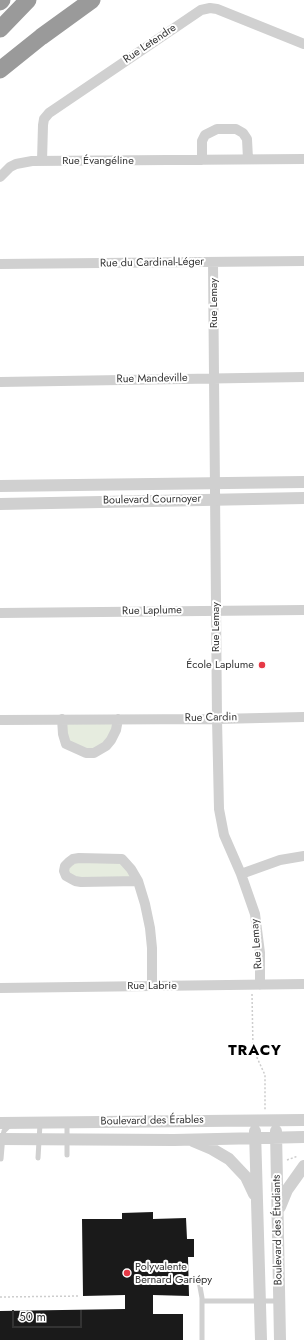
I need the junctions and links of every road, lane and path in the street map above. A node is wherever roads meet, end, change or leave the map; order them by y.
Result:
1 (28, 0) edge
2 (92, 0) edge
3 (0, 29) edge
4 (304, 44) edge
5 (0, 70) edge
6 (248, 159) junction
7 (202, 160) junction
8 (304, 160) edge
9 (42, 161) junction
10 (0, 177) edge
11 (304, 261) edge
12 (214, 262) junction
13 (0, 264) edge
14 (304, 377) edge
15 (214, 378) junction
16 (0, 382) edge
17 (215, 482) junction
18 (304, 482) edge
19 (0, 486) edge
20 (304, 498) edge
21 (215, 499) junction
22 (0, 504) edge
23 (216, 610) junction
24 (304, 610) edge
25 (0, 613) edge
26 (304, 717) edge
27 (118, 718) junction
28 (217, 718) junction
29 (62, 719) junction
30 (0, 720) edge
31 (304, 856) edge
32 (241, 874) junction
33 (138, 881) junction
34 (304, 984) edge
35 (152, 986) junction
36 (0, 988) edge
37 (256, 988) junction
38 (265, 1118) junction
39 (304, 1120) edge
40 (6, 1123) edge
41 (40, 1123) junction
42 (67, 1123) junction
43 (304, 1137) edge
44 (255, 1138) junction
45 (276, 1138) junction
46 (1, 1139) edge
47 (40, 1139) junction
48 (67, 1139) junction
49 (174, 1140) junction
50 (67, 1155) dead end
51 (38, 1158) dead end
52 (1, 1159) dead end
53 (303, 1161) edge
54 (281, 1162) dead end
55 (256, 1199) junction
56 (278, 1216) junction
57 (198, 1281) dead end
58 (80, 1296) dead end
59 (0, 1297) edge
60 (202, 1301) junction
61 (260, 1301) junction
62 (279, 1302) junction
63 (202, 1340) edge
64 (261, 1340) edge
65 (280, 1340) edge

1 - 3 highway
2 - 5 highway
4 - 9 street, Rue Letendre
6 - 7 street, Rue Évangéline
6 - 7 street
6 - 8 street, Rue Évangéline
7 - 9 street, Rue Évangéline
9 - 10 street, Rue Évangéline
11 - 12 street, Rue du Cardinal-Léger
12 - 13 street, Rue du Cardinal-Léger
12 - 15 street, Rue Lemay
14 - 15 street, Rue Mandeville
15 - 16 street, Rue Mandeville
15 - 17 street, Rue Lemay
17 - 18 street, Boulevard Cournoyer
17 - 19 street, Boulevard Cournoyer
17 - 21 street, Rue Lemay
20 - 21 street, Boulevard Cournoyer
21 - 22 street, Boulevard Cournoyer
21 - 23 street, Rue Lemay
23 - 24 street, Rue Laplume
23 - 25 street, Rue Laplume
23 - 28 street, Rue Lemay
26 - 28 street, Rue Cardin
27 - 28 street, Rue Cardin
27 - 29 street, Rue Cardin
27 - 29 street
28 - 32 street, Rue Lemay
29 - 30 street, Rue Cardin
31 - 32 street
32 - 37 street, Rue Lemay
33 - 33 street
33 - 35 street
34 - 37 street, Rue Labrie
35 - 36 street, Rue Labrie
35 - 37 street, Rue Labrie
37 - 38 path
38 - 39 street, Boulevard des Érables
38 - 42 street, Boulevard des Érables
38 - 44 street, Boulevard des Étudiants
38 - 45 street, Boulevard des Étudiants
40 - 41 street, Boulevard des Érables
40 - 46 lane
41 - 42 street, Boulevard des Érables
41 - 47 lane
42 - 48 lane
43 - 45 street, Boulevard des Érables
44 - 45 street, Boulevard des Érables
44 - 49 street, Boulevard des Érables
44 - 55 street, Boulevard des Étudiants
45 - 56 street, Boulevard des Étudiants
46 - 47 street, Boulevard des Érables
46 - 52 lane
47 - 48 street, Boulevard des Érables
47 - 51 lane
48 - 49 street, Boulevard des Érables
48 - 50 lane
49 - 55 street
53 - 54 path
53 - 56 street
55 - 61 street, Boulevard des Étudiants
56 - 62 street, Boulevard des Étudiants
57 - 60 lane
58 - 59 path
60 - 61 lane
60 - 63 lane
61 - 62 lane
61 - 64 street, Boulevard des Étudiants
62 - 65 street, Boulevard des Étudiants

